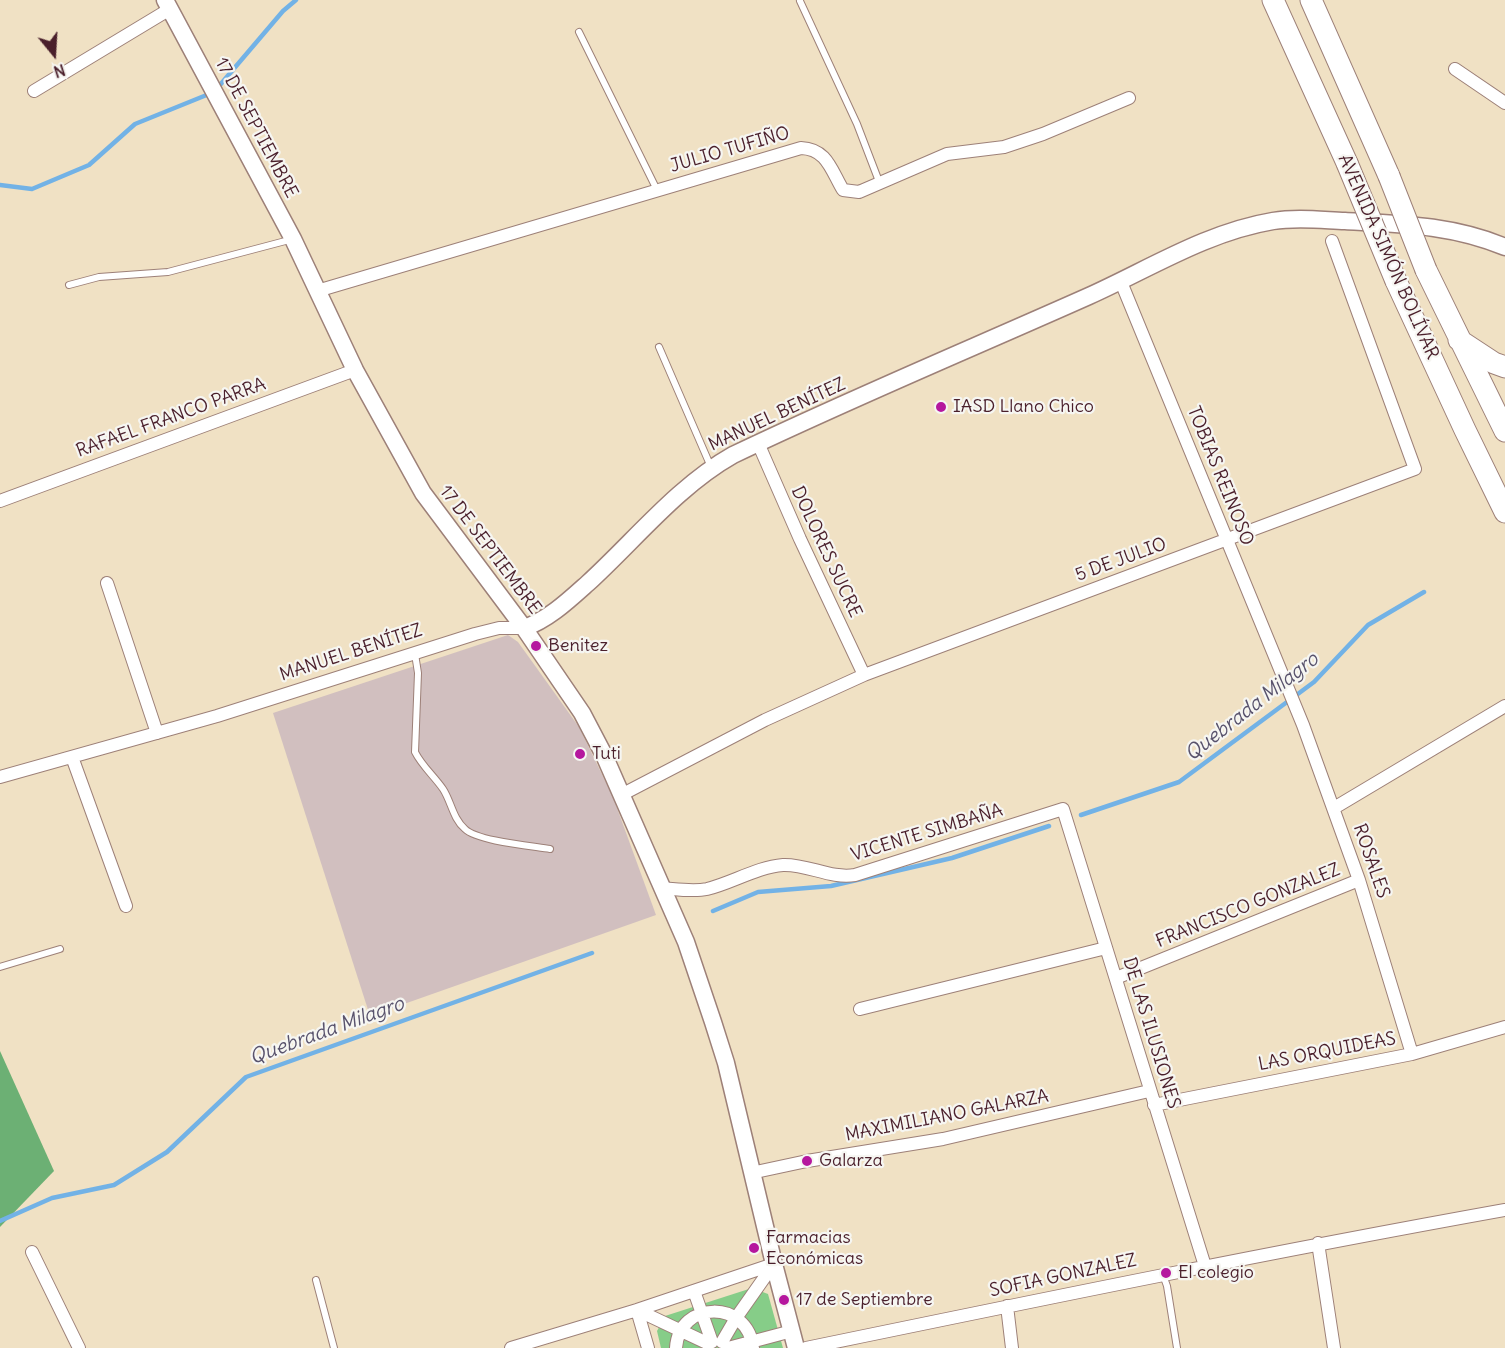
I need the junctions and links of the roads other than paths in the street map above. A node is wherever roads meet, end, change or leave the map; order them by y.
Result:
1 (1273, 0) edge
2 (1311, 0) edge
3 (800, 1) edge
4 (167, 5) edge
5 (579, 32) dead end
6 (1455, 69) dead end
7 (34, 91) dead end
8 (1129, 98) dead end
9 (1505, 103) edge
10 (880, 184) junction
11 (657, 190) junction
12 (293, 238) junction
13 (1332, 240) dead end
14 (1505, 247) edge
15 (1121, 282) junction
16 (69, 285) dead end
17 (317, 291) junction
18 (1458, 339) junction
19 (659, 347) dead end
20 (1505, 367) edge
21 (355, 370) junction
22 (1505, 431) edge
23 (758, 443) junction
24 (711, 467) junction
25 (0, 501) edge
26 (1505, 512) edge
27 (1226, 540) junction
28 (107, 583) dead end
29 (524, 628) junction
30 (415, 653) junction
31 (864, 675) junction
32 (1287, 683) joint
33 (1505, 706) edge
34 (157, 733) junction
35 (72, 757) junction
36 (0, 777) edge
37 (623, 794) junction
38 (1334, 808) junction
39 (1063, 809) joint
40 (550, 849) dead end
41 (1359, 880) junction
42 (661, 888) junction
43 (126, 906) dead end
44 (1106, 948) junction
45 (60, 949) dead end
46 (0, 967) edge
47 (1116, 978) junction
48 (860, 1009) dead end
49 (1505, 1027) edge
50 (1413, 1054) junction
51 (1149, 1091) junction
52 (1154, 1105) junction
53 (752, 1173) junction
54 (1505, 1210) edge
55 (1318, 1243) junction
56 (32, 1252) dead end
57 (774, 1264) junction
58 (1205, 1266) junction
59 (1162, 1274) junction
60 (316, 1280) dead end
61 (694, 1291) junction
62 (1007, 1306) junction
63 (637, 1310) junction
64 (702, 1313) junction
65 (736, 1318) junction
66 (681, 1330) junction
67 (792, 1330) junction
68 (717, 1345) edge
69 (752, 1345) edge
70 (79, 1348) edge
71 (334, 1348) edge
72 (511, 1348) edge
73 (648, 1348) edge
74 (676, 1348) edge
75 (796, 1348) edge
76 (806, 1348) edge
77 (1012, 1348) edge
78 (1177, 1348) edge
79 (1334, 1348) edge

1 - 26 highway, AVENIDA SIMÓN BOLÍVAR, bridge
2 - 18 highway, AVENIDA SIMÓN BOLÍVAR, bridge
3 - 10 lane
4 - 7 street
4 - 12 street, 17 DE SEPTIEMBRE
5 - 11 lane
6 - 9 street
8 - 10 street, JULIO TUFIÑO
10 - 11 street, JULIO TUFIÑO
11 - 17 street, JULIO TUFIÑO
12 - 16 lane
12 - 17 street, 17 DE SEPTIEMBRE
13 - 27 street, 5 DE JULIO
14 - 15 street, MANUEL BENÍTEZ
15 - 23 street, MANUEL BENÍTEZ
15 - 27 street, TOBIAS REINOSO
17 - 21 street, 17 DE SEPTIEMBRE
18 - 20 highway
18 - 22 highway, AVENIDA SIMÓN BOLÍVAR
19 - 24 lane
21 - 25 street, RAFAEL FRANCO PARRA
21 - 29 street, 17 DE SEPTIEMBRE
23 - 24 street, MANUEL BENÍTEZ
23 - 31 street, DOLORES SUCRE
24 - 29 street, MANUEL BENÍTEZ
27 - 31 street, 5 DE JULIO
27 - 32 street, TOBIAS REINOSO
28 - 34 street
29 - 30 street, MANUEL BENÍTEZ
29 - 37 street, 17 DE SEPTIEMBRE
30 - 34 street, MANUEL BENÍTEZ
30 - 40 lane
31 - 37 street, 5 DE JULIO
32 - 38 street, ROSALES
33 - 38 street
34 - 35 street, MANUEL BENÍTEZ
35 - 36 street, MANUEL BENÍTEZ
35 - 43 street
37 - 42 street, 17 DE SEPTIEMBRE
38 - 41 street, ROSALES
39 - 42 street, VICENTE SIMBAÑA
39 - 44 street, DE LAS ILUSIONES
41 - 47 street, FRANCISCO GONZALEZ
41 - 50 street, ROSALES
42 - 53 street, 17 DE SEPTIEMBRE
44 - 47 street, DE LAS ILUSIONES
44 - 48 street
45 - 46 lane
47 - 51 street, DE LAS ILUSIONES
49 - 50 street, LAS ORQUIDEAS
50 - 52 street, LAS ORQUIDEAS
51 - 52 street, DE LAS ILUSIONES
51 - 53 street, MAXIMILIANO GALARZA
52 - 58 street, DE LAS ILUSIONES
53 - 57 street, 17 DE SEPTIEMBRE
54 - 55 street, SOFIA GONZALEZ
55 - 58 street, SOFIA GONZALEZ
55 - 79 street
56 - 70 street
57 - 61 street
57 - 65 street
57 - 67 street, 17 DE SEPTIEMBRE
58 - 59 street, SOFIA GONZALEZ
59 - 62 street, SOFIA GONZALEZ
59 - 78 lane
60 - 71 lane
61 - 63 street
61 - 64 street
62 - 76 street, SOFIA GONZALEZ
62 - 77 street
63 - 66 street
63 - 72 street
63 - 73 street
64 - 65 street
64 - 66 street
64 - 68 street
65 - 68 street
65 - 69 street
66 - 68 street
66 - 74 street
67 - 69 street
67 - 75 street, 17 DE SEPTIEMBRE
68 - 69 street

